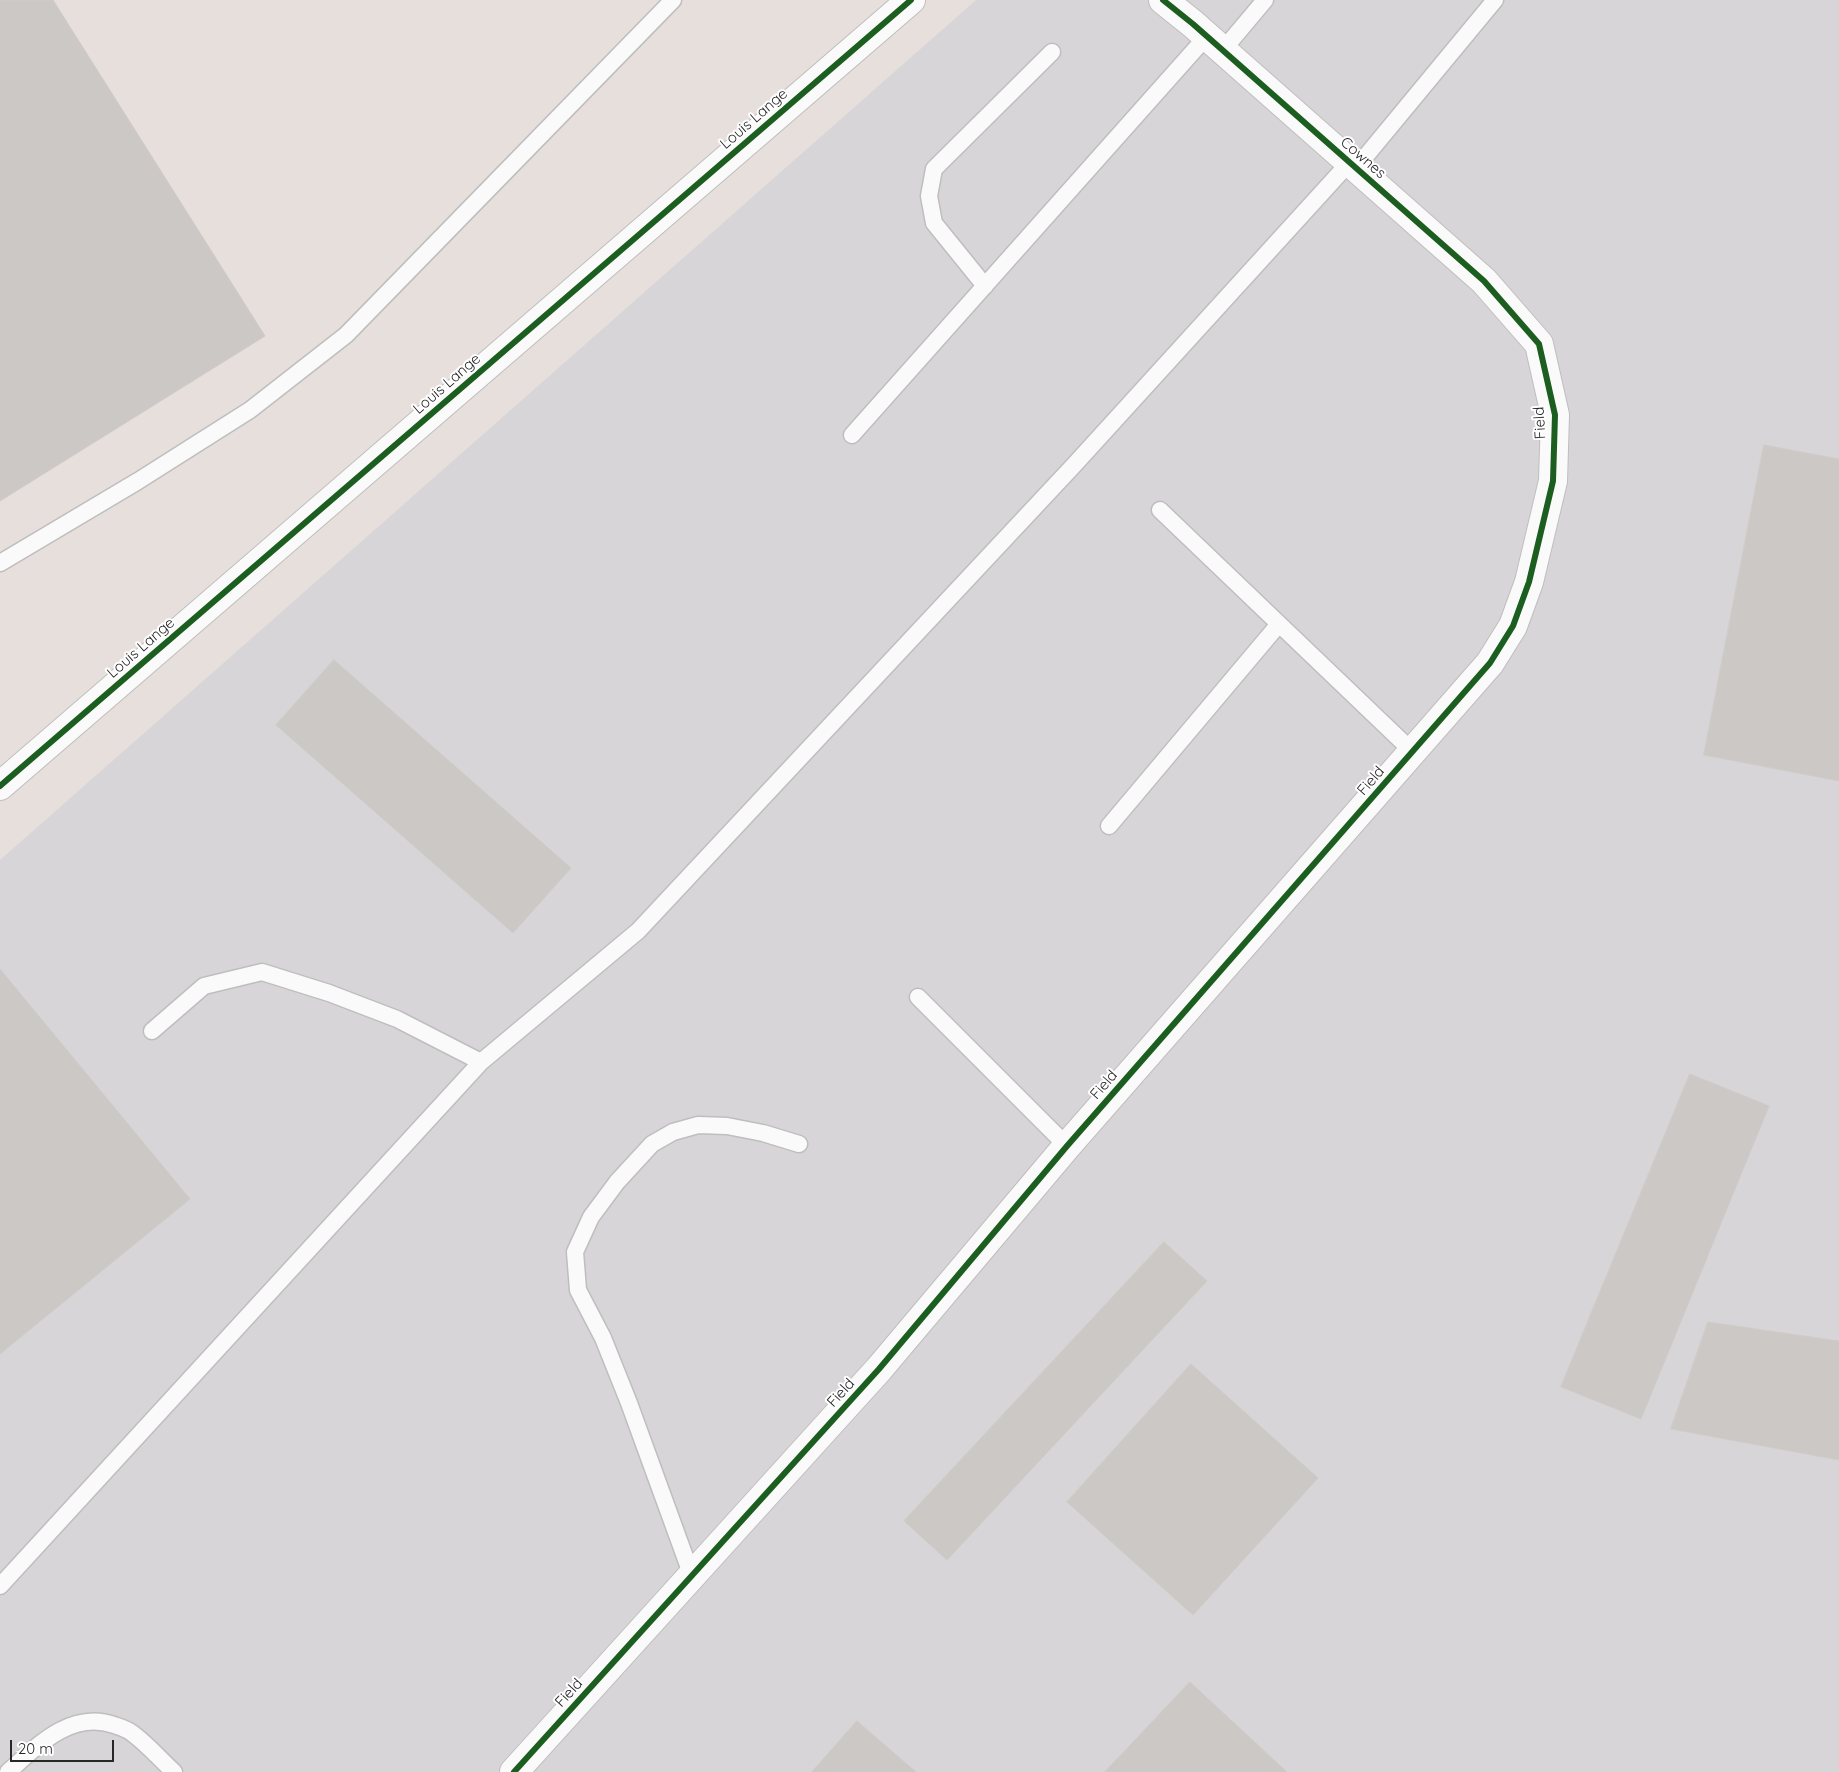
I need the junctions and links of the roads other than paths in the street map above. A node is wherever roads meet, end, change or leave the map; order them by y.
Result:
1 (673, 0) edge
2 (911, 0) edge
3 (1163, 0) edge
4 (1265, 0) edge
5 (1496, 0) edge
6 (1215, 43) junction
7 (1052, 52) dead end
8 (1353, 165) junction
9 (985, 286) junction
10 (1539, 344) joint
11 (852, 435) dead end
12 (1160, 510) dead end
13 (0, 563) edge
14 (1279, 624) junction
15 (1413, 752) junction
16 (0, 786) edge
17 (1109, 826) dead end
18 (918, 997) dead end
19 (152, 1031) dead end
20 (481, 1062) junction
21 (799, 1144) dead end
22 (1067, 1146) junction
23 (692, 1576) junction
24 (0, 1586) edge
25 (8, 1772) edge
26 (174, 1772) edge
27 (514, 1772) edge

1 - 13 lane
2 - 16 street, Louis Lange
3 - 6 street, Cownes
4 - 6 lane
5 - 8 lane
6 - 8 street, Cownes
6 - 9 lane
7 - 9 lane
8 - 10 street, Cownes
8 - 20 lane
9 - 11 lane
10 - 15 street, Field
12 - 14 lane
14 - 15 lane
14 - 17 lane
15 - 22 street, Field
18 - 22 lane
19 - 20 lane
20 - 24 lane
21 - 23 lane
22 - 23 street, Field
23 - 27 street, Field
25 - 26 lane

